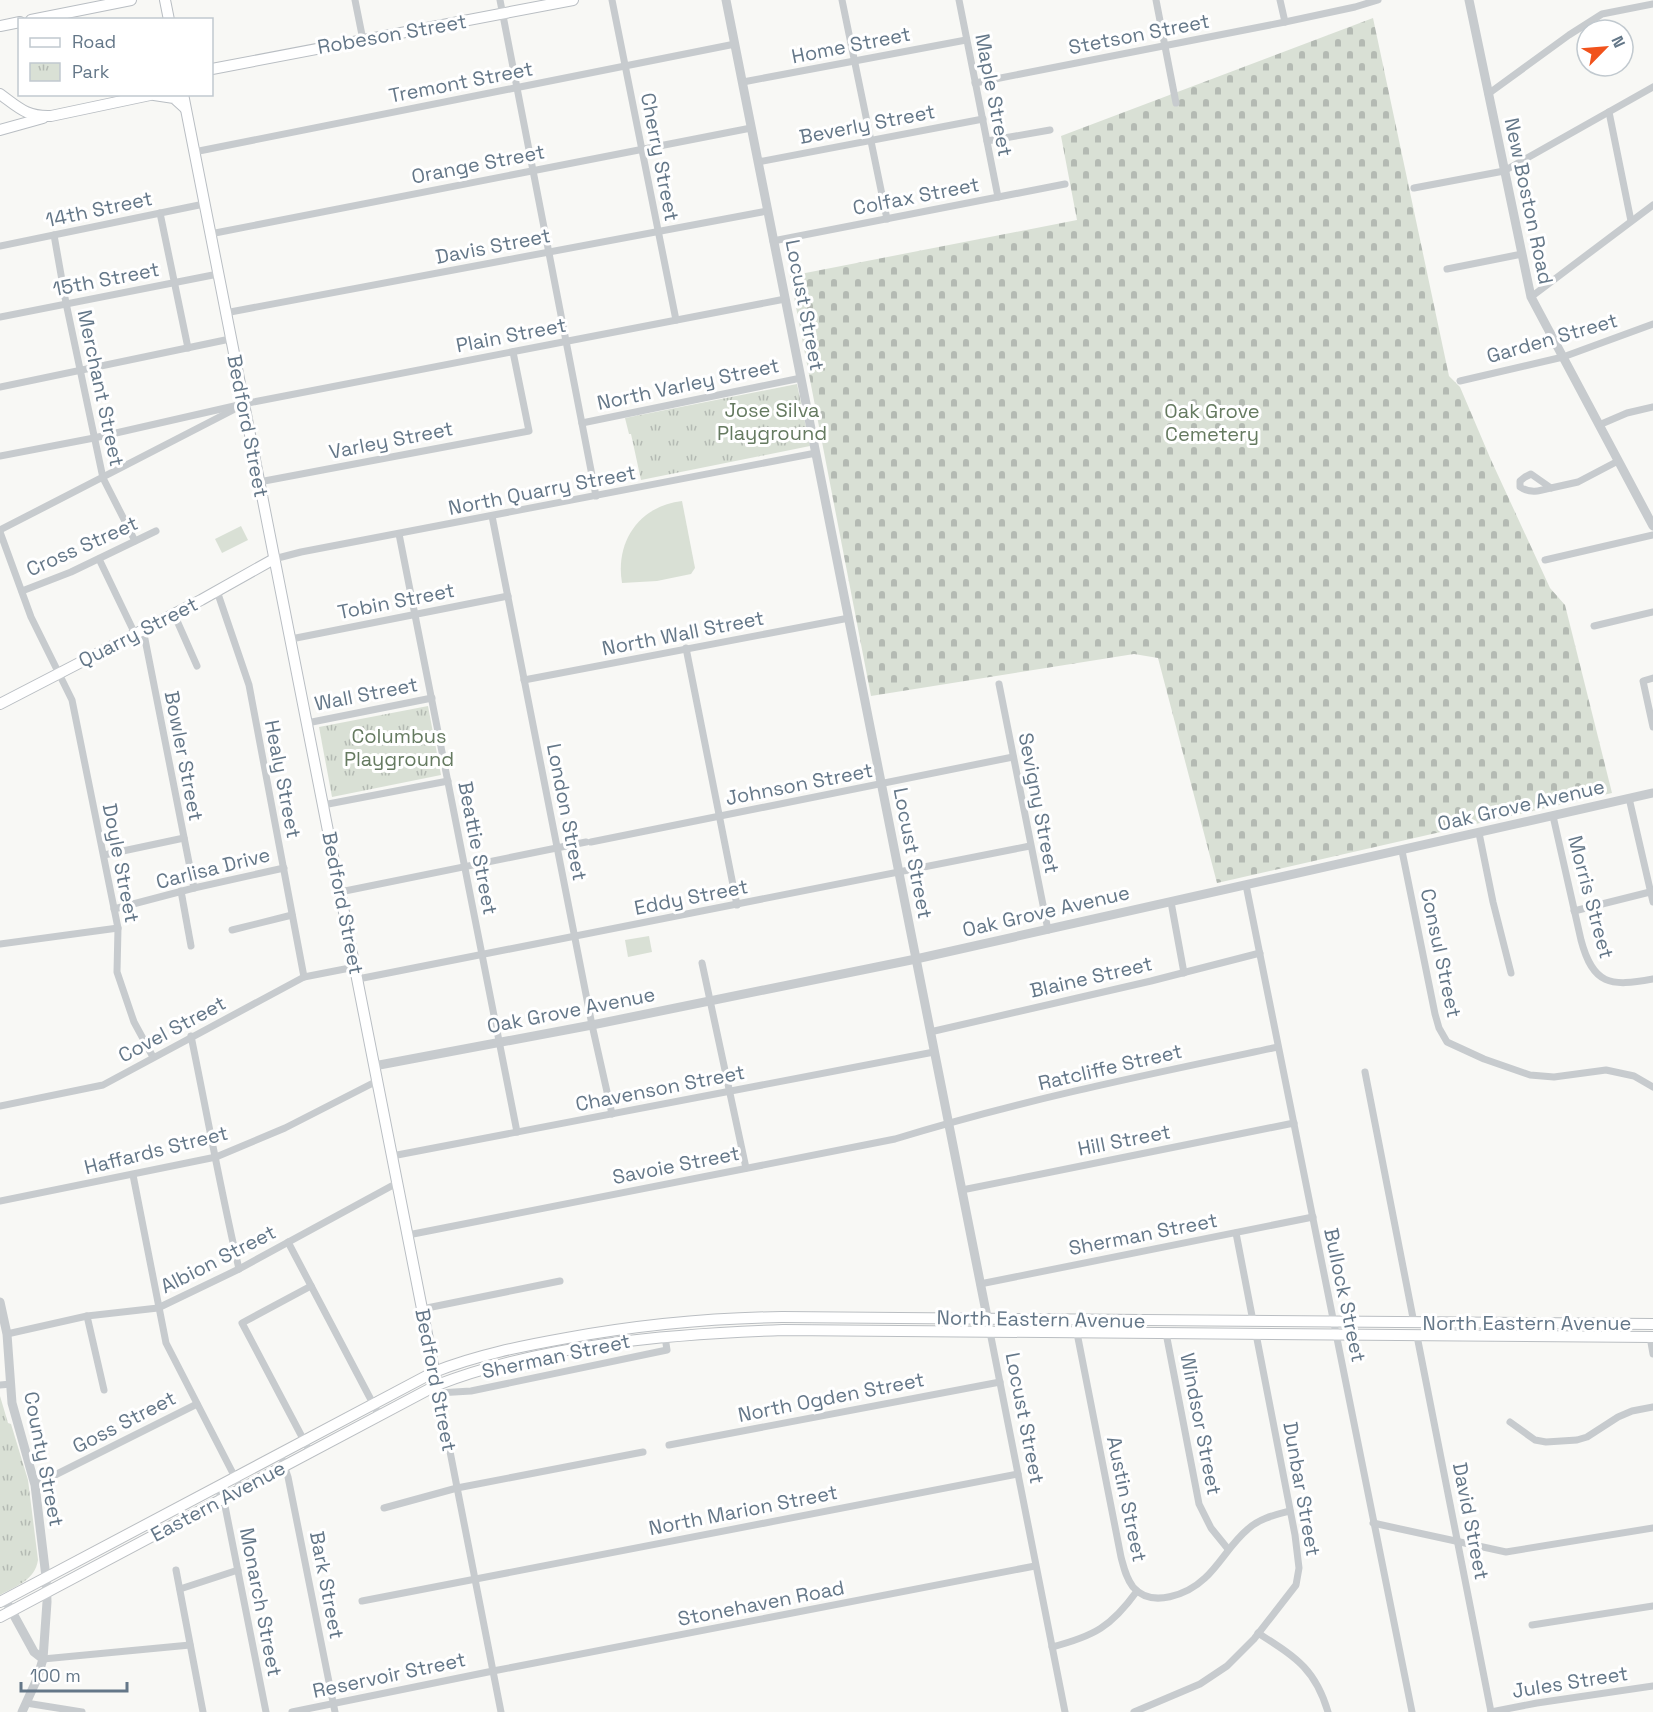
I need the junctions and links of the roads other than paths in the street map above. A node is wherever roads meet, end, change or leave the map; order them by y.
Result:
1 (131, 0) edge
2 (165, 0) edge
3 (355, 0) edge
4 (500, 0) edge
5 (573, 0) edge
6 (612, 0) edge
7 (726, 0) edge
8 (842, 0) edge
9 (959, 0) edge
10 (1156, 0) edge
11 (1280, 0) edge
12 (1378, 0) edge
13 (1469, 0) edge
14 (1653, 2) edge
15 (503, 14) junction
16 (41, 18) edge
17 (169, 18) edge
18 (18, 22) edge
19 (1285, 22) junction
20 (0, 26) edge
21 (363, 40) junction
22 (966, 40) junction
23 (735, 44) junction
24 (1166, 45) junction
25 (854, 61) junction
26 (625, 66) junction
27 (213, 68) edge
28 (742, 82) junction
29 (975, 83) junction
30 (0, 84) edge
31 (517, 87) junction
32 (1653, 87) edge
33 (1488, 94) junction
34 (149, 96) edge
35 (161, 96) edge
36 (183, 96) edge
37 (4, 97) edge
38 (1176, 103) dead end
39 (185, 108) junction
40 (1609, 112) junction
41 (47, 117) junction
42 (982, 119) junction
43 (751, 128) junction
44 (0, 130) edge
45 (1050, 130) dead end
46 (871, 140) junction
47 (987, 141) junction
48 (642, 149) junction
49 (194, 152) junction
50 (758, 162) junction
51 (533, 170) junction
52 (1504, 171) junction
53 (1065, 184) dead end
54 (1414, 188) dead end
55 (998, 197) junction
56 (204, 204) junction
57 (1653, 205) edge
58 (767, 211) junction
59 (160, 213) junction
60 (887, 219) junction
61 (1631, 221) junction
62 (658, 231) junction
63 (210, 234) junction
64 (54, 235) junction
65 (773, 241) junction
66 (0, 246) edge
67 (549, 252) junction
68 (1522, 254) junction
69 (1447, 269) dead end
70 (218, 274) junction
71 (175, 282) junction
72 (1531, 297) junction
73 (785, 298) junction
74 (66, 303) junction
75 (225, 313) junction
76 (0, 317) edge
77 (676, 320) junction
78 (1653, 324) edge
79 (230, 339) junction
80 (566, 341) junction
81 (188, 348) junction
82 (513, 352) junction
83 (1563, 357) junction
84 (81, 370) junction
85 (801, 378) junction
86 (1460, 381) dead end
87 (0, 387) edge
88 (243, 404) junction
89 (1653, 407) edge
90 (582, 423) junction
91 (1599, 425) junction
92 (94, 438) junction
93 (816, 453) junction
94 (0, 456) edge
95 (1618, 461) junction
96 (103, 478) junction
97 (259, 482) junction
98 (1551, 488) dead end
99 (596, 496) junction
100 (492, 516) junction
101 (1653, 526) edge
102 (0, 531) edge
103 (156, 531) dead end
104 (399, 534) junction
105 (1653, 536) edge
106 (135, 541) junction
107 (99, 559) junction
108 (274, 559) junction
109 (1545, 560) dead end
110 (22, 591) junction
111 (216, 591) junction
112 (507, 596) junction
113 (1653, 612) edge
114 (174, 614) junction
115 (416, 614) junction
116 (849, 618) junction
117 (1594, 626) dead end
118 (139, 632) junction
119 (291, 639) junction
120 (687, 648) junction
121 (197, 666) dead end
122 (59, 673) junction
123 (1653, 678) edge
124 (524, 680) junction
125 (999, 684) dead end
126 (432, 698) junction
127 (0, 704) edge
128 (307, 723) junction
129 (1653, 728) edge
130 (1013, 757) junction
131 (448, 781) junction
132 (881, 785) junction
133 (1653, 793) edge
134 (1629, 798) junction
135 (323, 806) junction
136 (1553, 816) junction
137 (720, 817) junction
138 (1479, 833) junction
139 (184, 838) junction
140 (1030, 846) junction
141 (557, 848) junction
142 (1402, 851) junction
143 (104, 855) junction
144 (284, 868) junction
145 (465, 868) junction
146 (899, 872) junction
147 (1246, 885) junction
148 (195, 888) junction
149 (181, 891) junction
150 (340, 892) junction
151 (1650, 892) junction
152 (1171, 902) junction
153 (1653, 902) edge
154 (737, 905) junction
155 (114, 909) junction
156 (1574, 910) junction
157 (292, 915) junction
158 (118, 928) junction
159 (232, 930) dead end
160 (1047, 930) junction
161 (574, 937) junction
162 (0, 944) edge
163 (191, 946) dead end
164 (1260, 953) junction
165 (482, 955) junction
166 (916, 959) junction
167 (702, 963) dead end
168 (356, 967) junction
169 (1184, 973) junction
170 (1511, 974) dead end
171 (304, 977) junction
172 (358, 979) junction
173 (1653, 979) edge
174 (710, 1001) junction
175 (592, 1025) junction
176 (930, 1032) junction
177 (191, 1036) junction
178 (499, 1043) junction
179 (1278, 1047) junction
180 (934, 1052) junction
181 (153, 1057) junction
182 (374, 1066) junction
183 (1365, 1072) dead end
184 (377, 1081) junction
185 (1653, 1087) edge
186 (730, 1091) junction
187 (0, 1106) edge
188 (612, 1114) junction
189 (949, 1122) junction
190 (1294, 1123) junction
191 (517, 1132) junction
192 (392, 1156) junction
193 (216, 1157) junction
194 (746, 1168) junction
195 (133, 1175) junction
196 (397, 1183) junction
197 (962, 1190) junction
198 (0, 1200) edge
199 (1312, 1217) junction
200 (1236, 1233) junction
201 (408, 1235) junction
202 (288, 1242) junction
203 (239, 1269) junction
204 (560, 1281) dead end
205 (980, 1284) junction
206 (311, 1286) junction
207 (0, 1302) edge
208 (158, 1308) junction
209 (422, 1309) junction
210 (2, 1316) edge
211 (87, 1316) junction
212 (987, 1319) junction
213 (1253, 1321) junction
214 (1334, 1322) junction
215 (1414, 1323) junction
216 (1653, 1324) edge
217 (990, 1332) junction
218 (1077, 1333) junction
219 (1166, 1333) junction
220 (7, 1334) junction
221 (1256, 1334) junction
222 (1337, 1335) junction
223 (1418, 1336) junction
224 (665, 1337) junction
225 (1651, 1337) edge
226 (1653, 1354) edge
227 (434, 1372) junction
228 (1000, 1382) junction
229 (11, 1384) junction
230 (0, 1385) edge
231 (437, 1389) junction
232 (104, 1390) dead end
233 (373, 1403) junction
234 (196, 1404) junction
235 (1653, 1407) edge
236 (380, 1415) junction
237 (1510, 1422) dead end
238 (304, 1440) junction
239 (669, 1445) dead end
240 (310, 1452) junction
241 (643, 1452) dead end
242 (280, 1453) junction
243 (285, 1465) junction
244 (1018, 1474) junction
245 (235, 1477) junction
246 (35, 1485) junction
247 (217, 1486) junction
248 (457, 1488) junction
249 (241, 1489) junction
250 (223, 1498) junction
251 (384, 1509) dead end
252 (1290, 1511) junction
253 (1373, 1523) junction
254 (1653, 1528) edge
255 (1458, 1542) junction
256 (1228, 1549) junction
257 (1035, 1566) junction
258 (176, 1570) dead end
259 (238, 1570) junction
260 (46, 1577) junction
261 (474, 1580) junction
262 (180, 1589) junction
263 (1137, 1591) junction
264 (47, 1592) junction
265 (3, 1601) edge
266 (362, 1601) dead end
267 (1653, 1606) edge
268 (11, 1611) junction
269 (0, 1617) edge
270 (1532, 1625) dead end
271 (1258, 1634) junction
272 (190, 1645) junction
273 (1052, 1647) junction
274 (43, 1659) junction
275 (492, 1671) junction
276 (1653, 1686) edge
277 (334, 1703) junction
278 (24, 1708) edge
279 (1326, 1711) edge
280 (82, 1712) edge
281 (203, 1712) edge
282 (266, 1712) edge
283 (292, 1712) edge
284 (335, 1712) edge
285 (501, 1712) edge
286 (1065, 1712) edge
287 (1134, 1712) edge
288 (1412, 1712) edge
289 (1491, 1712) edge

1 - 16 main road
2 - 17 main road
3 - 21 street
4 - 15 street
5 - 15 main road, Robeson Street
6 - 26 street, Cherry Street
7 - 23 street, Locust Street
8 - 25 street
9 - 22 street, Maple Street
10 - 24 street
11 - 19 street
12 - 19 street, Stetson Street
13 - 33 street, New Boston Road
14 - 33 street
15 - 21 main road, Robeson Street
15 - 31 street
18 - 20 main road
19 - 24 street, Stetson Street
21 - 27 main road, Robeson Street
22 - 25 street, Home Street
22 - 29 street, Maple Street
23 - 26 street, Tremont Street
23 - 28 street, Locust Street
24 - 29 street, Stetson Street
24 - 38 street
25 - 28 street, Home Street
25 - 46 street
26 - 31 street, Tremont Street
26 - 48 street, Cherry Street
28 - 43 street, Locust Street
29 - 42 street, Maple Street
30 - 37 main road
31 - 49 street, Tremont Street
31 - 51 street
32 - 40 street
33 - 52 street, New Boston Road
34 - 41 main road
35 - 39 main road
36 - 39 main road, Bedford Street
37 - 41 main road
39 - 49 main road, Bedford Street
40 - 52 street
40 - 61 street
41 - 44 main road
42 - 46 street, Beverly Street
42 - 47 street, Maple Street
43 - 48 street, Orange Street
43 - 50 street, Locust Street
45 - 47 street
46 - 50 street, Beverly Street
46 - 60 street
47 - 55 street, Maple Street
48 - 51 street, Orange Street
48 - 62 street, Cherry Street
49 - 56 main road, Bedford Street
50 - 58 street, Locust Street
51 - 63 street, Orange Street
51 - 67 street
52 - 54 street
52 - 68 street, New Boston Road
53 - 55 street, Colfax Street
55 - 60 street, Colfax Street
56 - 59 street, 14th Street
56 - 63 main road, Bedford Street
57 - 61 street
58 - 62 street, Davis Street
58 - 65 street, Locust Street
59 - 64 street, 14th Street
59 - 71 street
60 - 65 street, Colfax Street
61 - 72 street
62 - 67 street, Davis Street
62 - 77 street, Cherry Street
63 - 70 main road, Bedford Street
64 - 66 street, 14th Street
64 - 74 street, Merchant Street
65 - 73 street, Locust Street
67 - 75 street, Davis Street
67 - 80 street
68 - 69 street
68 - 72 street, New Boston Road
70 - 71 street, 15th Street
70 - 75 main road, Bedford Street
71 - 74 street, 15th Street
71 - 81 street
72 - 83 street, New Boston Road
73 - 77 street, Plain Street
73 - 85 street, Locust Street
74 - 76 street, 15th Street
74 - 84 street, Merchant Street
75 - 79 main road, Bedford Street
77 - 80 street, Plain Street
78 - 83 street, Garden Street
79 - 81 street
79 - 88 main road, Bedford Street
80 - 82 street, Plain Street
80 - 90 street
81 - 84 street
82 - 88 street, Plain Street
82 - 97 street, Varley Street
83 - 86 street, Garden Street
83 - 91 street, New Boston Road
84 - 87 street
84 - 92 street, Merchant Street
85 - 90 street, North Varley Street
85 - 93 street, Locust Street
88 - 92 street, Plain Street
88 - 96 street
88 - 97 main road, Bedford Street
89 - 91 street
90 - 99 street
91 - 95 street, New Boston Road
92 - 94 street, Plain Street
92 - 96 street, Merchant Street
93 - 99 street, North Quarry Street
93 - 116 street, Locust Street
95 - 98 street
95 - 101 street, New Boston Road
96 - 102 street
96 - 106 street, Merchant Street
97 - 108 main road, Bedford Street
99 - 100 street, North Quarry Street
100 - 104 street, North Quarry Street
100 - 112 street, London Street
102 - 110 street, Doyle Street
103 - 106 street, Cross Street
104 - 108 street, North Quarry Street
104 - 115 street, Beattie Street
105 - 109 street
106 - 107 street, Cross Street
107 - 110 street, Cross Street
107 - 118 street, Bowler Street
108 - 111 main road, Quarry Street
108 - 119 main road, Bedford Street
110 - 122 street, Doyle Street
111 - 114 main road, Quarry Street
111 - 144 street, Healy Street
112 - 115 street, Tobin Street
112 - 124 street, London Street
113 - 117 street
114 - 118 main road, Quarry Street
114 - 121 street
115 - 119 street, Tobin Street
115 - 126 street, Beattie Street
116 - 120 street, North Wall Street
116 - 132 street, Locust Street
118 - 122 main road, Quarry Street
118 - 139 street, Bowler Street
119 - 128 main road, Bedford Street
120 - 124 street, North Wall Street
120 - 137 street
122 - 127 main road, Quarry Street
122 - 143 street, Doyle Street
123 - 129 street
124 - 141 street, London Street
125 - 130 street, Sevigny Street
126 - 128 street, Wall Street
126 - 131 street, Beattie Street
128 - 135 main road, Bedford Street
130 - 132 street, Johnson Street
130 - 140 street, Sevigny Street
131 - 135 street
131 - 145 street, Beattie Street
132 - 137 street, Johnson Street
132 - 146 street, Locust Street
133 - 134 street, Oak Grove Avenue
134 - 136 street, Oak Grove Avenue
134 - 151 street
135 - 150 main road, Bedford Street
136 - 138 street, Oak Grove Avenue
136 - 156 street, Morris Street
137 - 141 street, Johnson Street
137 - 154 street
138 - 142 street, Oak Grove Avenue
138 - 170 street
139 - 143 street
139 - 148 street, Bowler Street
140 - 146 street, Eddy Street
140 - 160 street, Sevigny Street
141 - 145 street, Johnson Street
141 - 161 street, London Street
142 - 147 street, Oak Grove Avenue
142 - 185 street, Consul Street
143 - 155 street, Doyle Street
144 - 148 street, Carlisa Drive
144 - 157 street, Healy Street
145 - 150 street, Johnson Street
145 - 165 street, Beattie Street
146 - 154 street, Eddy Street
146 - 166 street, Locust Street
147 - 152 street, Oak Grove Avenue
147 - 164 street, Bullock Street
148 - 149 street, Carlisa Drive
149 - 155 street, Carlisa Drive
149 - 163 street
150 - 168 main road, Bedford Street
151 - 153 street
151 - 156 street
152 - 160 street, Oak Grove Avenue
152 - 169 street
154 - 161 street, Eddy Street
155 - 158 street, Doyle Street
156 - 173 street, Morris Street
157 - 159 street
157 - 171 street, Healy Street
158 - 162 street
158 - 181 street, Doyle Street
160 - 166 street, Oak Grove Avenue
161 - 165 street, Eddy Street
161 - 175 street, London Street
164 - 169 street, Blaine Street
164 - 179 street, Bullock Street
165 - 172 street, Eddy Street
165 - 178 street, Beattie Street
166 - 174 street, Oak Grove Avenue
166 - 176 street, Locust Street
167 - 174 street
168 - 171 street, Covel Street
168 - 172 main road, Bedford Street
169 - 176 street, Blaine Street
171 - 177 street, Covel Street
172 - 182 main road, Bedford Street
174 - 175 street, Oak Grove Avenue
174 - 186 street
175 - 178 street, Oak Grove Avenue
175 - 188 street, London Street
176 - 180 street, Locust Street
177 - 181 street, Covel Street
177 - 193 street
178 - 182 street, Oak Grove Avenue
178 - 191 street, Beattie Street
179 - 189 street, Ratcliffe Street
179 - 190 street, Bullock Street
180 - 186 street, Chavenson Street
180 - 189 street, Locust Street
181 - 187 street, Covel Street
182 - 184 main road, Bedford Street
183 - 215 street
184 - 192 main road, Bedford Street
184 - 193 street, Haffards Street
186 - 188 street, Chavenson Street
186 - 194 street
188 - 191 street, Chavenson Street
189 - 194 street, Savoie Street
189 - 197 street, Locust Street
190 - 197 street, Hill Street
190 - 199 street, Bullock Street
191 - 192 street, Chavenson Street
192 - 196 main road, Bedford Street
193 - 195 street, Haffards Street
193 - 203 street
194 - 201 street, Savoie Street
195 - 198 street, Haffards Street
195 - 208 street
196 - 201 main road, Bedford Street
196 - 202 street, Albion Street
197 - 205 street, Locust Street
199 - 200 street, Sherman Street
199 - 214 street, Bullock Street
200 - 205 street, Sherman Street
200 - 213 street
201 - 209 main road, Bedford Street
202 - 203 street, Albion Street
202 - 206 street
203 - 208 street, Albion Street
204 - 209 street
205 - 212 street, Locust Street
206 - 233 street
206 - 238 street
207 - 210 street, County Street
208 - 211 street, Albion Street
208 - 234 street
209 - 227 main road, Bedford Street
210 - 220 street, County Street
211 - 220 street, Albion Street
211 - 232 street
212 - 213 main road, North Eastern Avenue
212 - 217 street, Locust Street
212 - 227 main road, North Eastern Avenue
213 - 214 main road, North Eastern Avenue
214 - 215 main road, North Eastern Avenue
214 - 222 street, Bullock Street
215 - 216 main road, North Eastern Avenue
217 - 218 main road, North Eastern Avenue
217 - 224 main road, North Eastern Avenue
217 - 228 street, Locust Street
218 - 219 main road, North Eastern Avenue
218 - 263 street, Austin Street
219 - 221 main road, North Eastern Avenue
219 - 256 street, Windsor Street
220 - 229 street, County Street
221 - 222 main road, North Eastern Avenue
221 - 252 street, Dunbar Street
222 - 223 main road, North Eastern Avenue
222 - 253 street, Bullock Street
223 - 225 main road, North Eastern Avenue
223 - 255 street, David Street
224 - 231 main road, North Eastern Avenue
224 - 231 street, Sherman Street
225 - 226 street
227 - 231 main road, Bedford Street
227 - 233 main road, Eastern Avenue
228 - 239 street, North Ogden Street
228 - 244 street, Locust Street
229 - 230 street
229 - 246 street, County Street
231 - 236 main road, Eastern Avenue
231 - 248 street, Bedford Street
233 - 236 street
233 - 238 main road, Eastern Avenue
234 - 245 street
234 - 246 street, Goss Street
235 - 237 street
236 - 240 main road, Eastern Avenue
238 - 240 street
238 - 242 main road, Eastern Avenue
240 - 243 main road, Eastern Avenue
241 - 248 street
242 - 243 street, Bark Street
242 - 245 main road, Eastern Avenue
243 - 249 main road, Eastern Avenue
243 - 277 street, Bark Street
244 - 257 street, Locust Street
244 - 261 street, North Marion Street
245 - 247 main road, Eastern Avenue
245 - 249 street
246 - 260 street, County Street
247 - 250 street, Monarch Street
247 - 260 main road, Eastern Avenue
248 - 251 street
248 - 261 street, Bedford Street
249 - 250 main road, Eastern Avenue
250 - 259 street, Monarch Street
250 - 264 main road, Eastern Avenue
252 - 256 street, Austin Street
252 - 271 street, Dunbar Street
253 - 255 street
253 - 288 street, Bullock Street
254 - 255 street
255 - 289 street, David Street
256 - 263 street, Austin Street
257 - 273 street, Locust Street
257 - 275 street, Stonehaven Road
258 - 262 street
259 - 262 street
259 - 282 street, Monarch Street
260 - 264 street, County Street
260 - 265 main road, Eastern Avenue
261 - 266 street, North Marion Street
261 - 275 street, Bedford Street
262 - 272 street
263 - 273 street
264 - 268 main road, Eastern Avenue
264 - 274 street, County Street
265 - 268 street
267 - 270 street
268 - 269 main road, Eastern Avenue
268 - 274 street
271 - 279 street
271 - 287 street, Dunbar Street
272 - 274 street
272 - 281 street
273 - 286 street, Locust Street
274 - 278 street, County Street
275 - 277 street, Reservoir Street
275 - 285 street, Bedford Street
276 - 289 street, Jules Street
277 - 283 street, Reservoir Street
277 - 284 street, Bark Street
278 - 280 street

